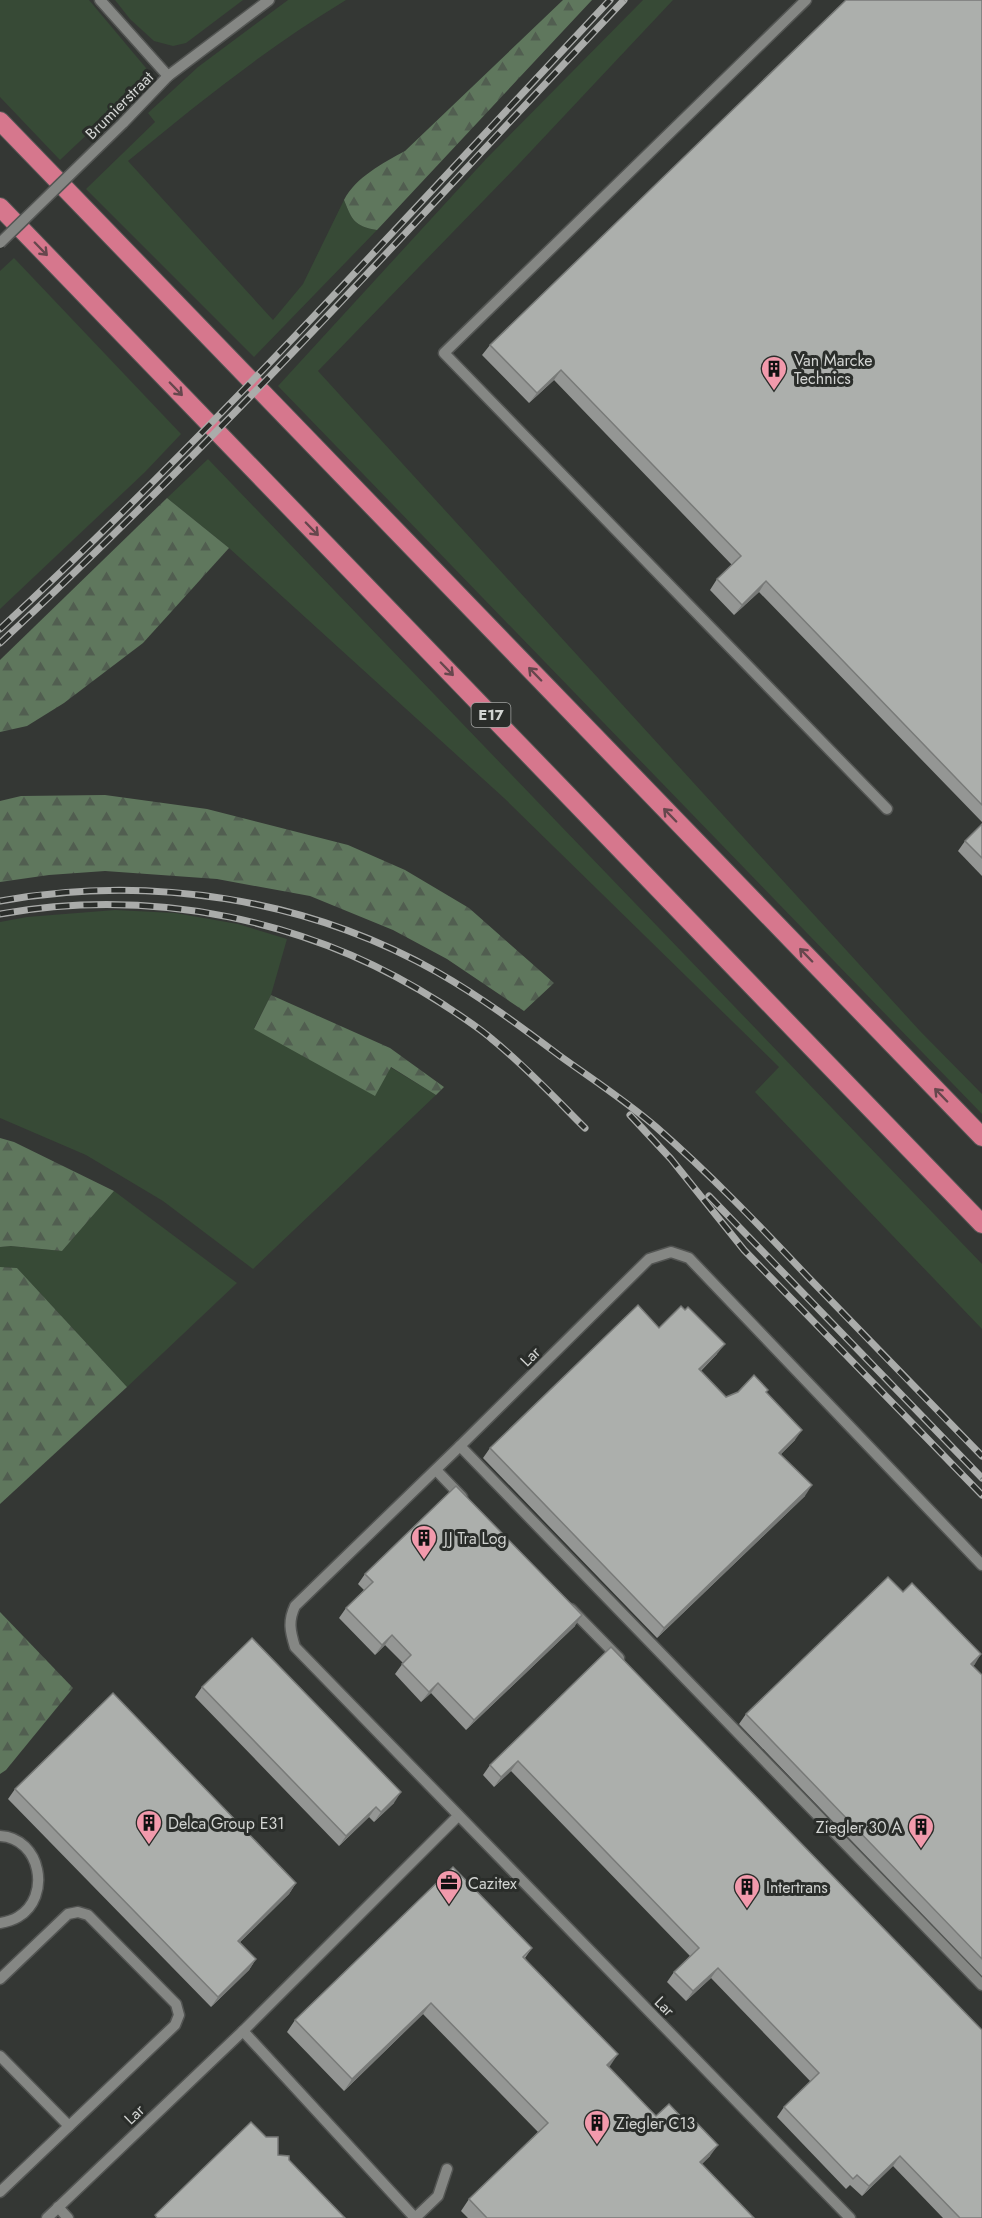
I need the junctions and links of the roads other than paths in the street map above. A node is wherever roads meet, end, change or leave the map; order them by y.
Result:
1 (100, 0) edge
2 (269, 0) edge
3 (806, 0) edge
4 (168, 76) junction
5 (0, 121) edge
6 (0, 207) edge
7 (0, 243) edge
8 (887, 809) dead end
9 (982, 1137) edge
10 (982, 1224) edge
11 (460, 1446) junction
12 (436, 1470) junction
13 (468, 1504) edge
14 (982, 1565) edge
15 (567, 1605) edge
16 (624, 1663) edge
17 (458, 1816) junction
18 (0, 1836) edge
19 (0, 1923) edge
20 (0, 1979) edge
21 (982, 1985) edge
22 (243, 2031) junction
23 (0, 2056) edge
24 (69, 2126) junction
25 (447, 2169) dead end
26 (0, 2192) edge
27 (58, 2207) junction
28 (47, 2218) edge
29 (68, 2218) edge
30 (415, 2218) edge
31 (850, 2218) edge

1 - 4 street
2 - 4 street, Brumierstraat
3 - 8 street
4 - 7 street, Brumierstraat, bridge
9 -> 5 highway
6 -> 10 highway, E17
11 - 12 street, Lar
11 - 14 street, Lar
11 - 21 street
12 - 13 street
12 - 17 street, Lar
15 - 16 street
17 - 22 street, Lar
17 - 31 street, Lar
18 - 19 street
20 - 24 street
22 - 27 street, Lar
22 - 30 street
23 - 24 street
24 - 26 street
25 - 30 street
27 - 28 street, Lar
27 - 29 street

